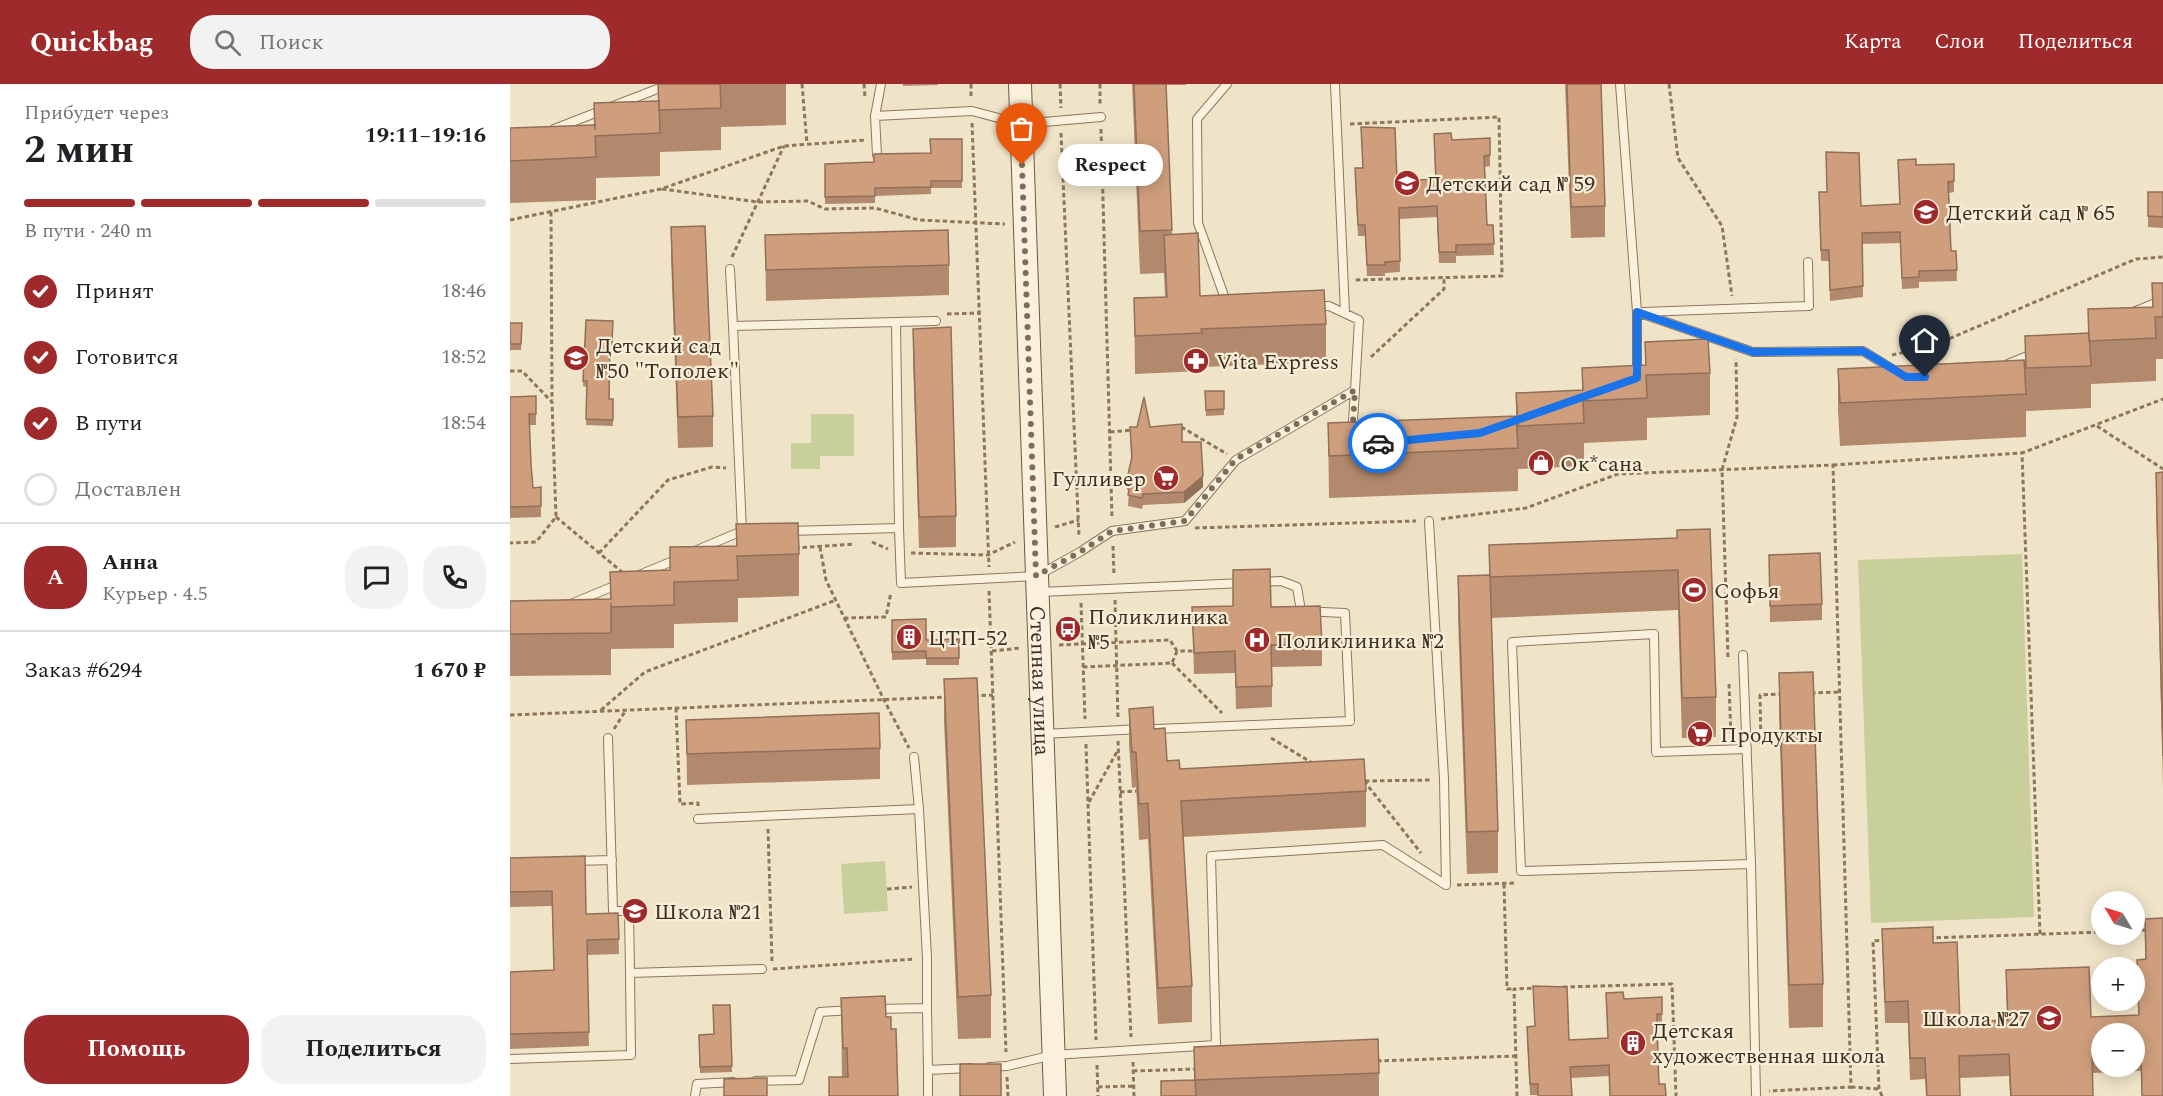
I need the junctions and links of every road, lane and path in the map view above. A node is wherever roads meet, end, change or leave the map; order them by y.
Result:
1 (670, 84) edge
2 (802, 84) edge
3 (881, 84) edge
4 (1020, 84) edge
5 (1227, 84) edge
6 (1335, 84) edge
7 (1620, 84) edge
8 (1669, 84) edge
9 (875, 116) junction
10 (1101, 117) dead end
11 (1021, 124) junction
12 (1336, 125) junction
13 (542, 134) edge
14 (876, 139) junction
15 (807, 144) junction
16 (877, 155) edge
17 (662, 189) junction
18 (551, 212) junction
19 (510, 220) edge
20 (1024, 226) junction
21 (2163, 257) edge
22 (1808, 262) dead end
23 (730, 269) dead end
24 (1444, 278) junction
25 (1344, 280) junction
26 (2163, 300) edge
27 (1307, 306) edge
28 (1240, 308) edge
29 (1733, 309) junction
30 (1637, 312) junction
31 (1345, 313) junction
32 (2131, 313) edge
33 (936, 321) dead end
34 (896, 322) junction
35 (733, 326) junction
36 (1736, 346) junction
37 (2045, 349) edge
38 (1876, 359) junction
39 (2003, 367) edge
40 (1356, 370) junction
41 (510, 371) edge
42 (1906, 377) edge
43 (1626, 381) edge
44 (1355, 390) junction
45 (2163, 399) edge
46 (552, 402) junction
47 (2096, 425) junction
48 (1173, 429) edge
49 (1141, 430) edge
50 (1110, 432) dead end
51 (1366, 436) edge
52 (2022, 453) junction
53 (1236, 459) junction
54 (1833, 465) junction
55 (731, 468) dead end
56 (2163, 469) edge
57 (1722, 470) junction
58 (556, 518) junction
59 (1078, 520) dead end
60 (1429, 520) junction
61 (899, 528) junction
62 (1194, 528) dead end
63 (742, 531) junction
64 (753, 531) edge
65 (775, 531) edge
66 (1035, 533) junction
67 (510, 543) edge
68 (820, 547) junction
69 (789, 548) edge
70 (598, 553) junction
71 (900, 553) junction
72 (630, 579) junction
73 (901, 583) junction
74 (1037, 584) junction
75 (836, 600) junction
76 (562, 608) edge
77 (844, 618) junction
78 (1039, 646) junction
79 (992, 651) dead end
80 (1177, 651) junction
81 (1193, 651) edge
82 (1743, 655) dead end
83 (1172, 663) junction
84 (1729, 666) dead end
85 (1083, 667) dead end
86 (1729, 678) dead end
87 (1839, 692) junction
88 (1806, 693) edge
89 (1783, 694) edge
90 (993, 695) dead end
91 (971, 696) edge
92 (949, 697) edge
93 (884, 700) junction
94 (676, 708) junction
95 (627, 710) junction
96 (600, 711) junction
97 (510, 715) edge
98 (1251, 725) junction
99 (1235, 726) junction
100 (1042, 734) junction
101 (608, 738) joint
102 (1119, 749) dead end
103 (1747, 749) junction
104 (1731, 750) junction
105 (1761, 755) dead end
106 (914, 757) joint
107 (1322, 769) edge
108 (1444, 779) junction
109 (1365, 781) junction
110 (1354, 782) edge
111 (1143, 791) edge
112 (1120, 792) dead end
113 (1088, 804) dead end
114 (919, 809) junction
115 (767, 816) junction
116 (698, 819) joint
117 (1426, 859) dead end
118 (612, 860) junction
119 (567, 861) edge
120 (1751, 864) junction
121 (1527, 883) dead end
122 (1504, 884) junction
123 (1446, 885) junction
124 (924, 886) junction
125 (887, 889) dead end
126 (2145, 930) edge
127 (2154, 930) edge
128 (2091, 932) edge
129 (2040, 934) junction
130 (1920, 939) edge
131 (1885, 940) edge
132 (927, 958) junction
133 (762, 969) dead end
134 (630, 973) junction
135 (1537, 988) edge
136 (1559, 988) edge
137 (1514, 989) junction
138 (927, 1008) junction
139 (856, 1010) edge
140 (868, 1010) edge
141 (1053, 1055) junction
142 (1516, 1056) junction
143 (1755, 1058) junction
144 (510, 1059) edge
145 (1674, 1060) junction
146 (1376, 1061) edge
147 (1202, 1068) edge
148 (928, 1070) junction
149 (1133, 1071) dead end
150 (740, 1082) edge
151 (750, 1082) edge
152 (1133, 1086) dead end
153 (1098, 1087) dead end
154 (1851, 1087) junction
155 (1879, 1089) junction
156 (1768, 1091) dead end
157 (695, 1096) edge
158 (928, 1096) edge
159 (1054, 1096) edge
160 (1517, 1096) edge
161 (1676, 1096) edge
162 (1756, 1096) edge
163 (1882, 1096) edge

1 - 13 lane
2 - 15 path
3 - 9 lane
4 - 11 street, Степная улица
5 - 28 lane
6 - 12 lane
7 - 30 lane
8 - 29 path
9 - 11 lane
9 - 14 lane
10 - 11 lane
11 - 20 street, Степная улица
12 - 24 path
12 - 25 lane
14 - 15 path
14 - 16 lane
15 - 17 path
17 - 18 path
17 - 20 path
18 - 19 path
18 - 46 path
20 - 66 street, Степная улица
21 - 38 path
22 - 29 lane
23 - 35 lane
24 - 25 path
24 - 40 path
25 - 31 lane
26 - 32 lane
27 - 31 lane
29 - 30 lane
30 - 36 lane
30 - 43 lane
31 - 40 lane
33 - 34 lane
34 - 35 lane
34 - 61 lane
35 - 63 lane
36 - 38 lane
36 - 57 path
37 - 39 lane
38 - 42 lane
40 - 44 lane
41 - 46 path
44 - 51 lane
44 - 53 lane
45 - 47 path
46 - 58 path
47 - 52 path
47 - 56 path
48 - 53 path
49 - 50 path
52 - 54 path
52 - 129 path
53 - 74 lane
54 - 57 path
54 - 87 path
55 - 70 path
57 - 60 path
57 - 84 path
58 - 67 path
58 - 70 path
59 - 66 path
60 - 62 path
60 - 108 lane
61 - 65 lane
61 - 71 lane
63 - 64 lane
63 - 72 lane
66 - 71 path
66 - 74 street, Степная улица
68 - 69 path
68 - 71 path
68 - 75 path
70 - 72 path
71 - 73 lane
72 - 76 lane
73 - 74 lane
73 - 77 path
74 - 78 street, Степная улица
74 - 98 lane
75 - 77 path
75 - 96 path
77 - 93 path
78 - 79 path
78 - 80 path
78 - 100 street, Степная улица
80 - 81 path
80 - 83 path
82 - 103 lane
83 - 85 path
83 - 99 path
86 - 104 path
87 - 88 path
87 - 154 path
89 - 105 path
90 - 91 path
92 - 93 path
93 - 94 path
93 - 106 path
94 - 95 path
94 - 116 path
95 - 96 path
95 - 101 path
96 - 97 path
98 - 99 lane
98 - 107 path
99 - 100 lane
100 - 141 street, Степная улица
101 - 118 lane
102 - 113 path
103 - 104 lane
103 - 120 lane
104 - 120 lane
106 - 114 lane
108 - 109 path
108 - 123 lane
109 - 110 path
109 - 117 path
111 - 112 path
114 - 115 lane
114 - 124 lane
115 - 116 lane
115 - 132 path
118 - 119 lane
118 - 134 lane
120 - 143 lane
121 - 122 path
122 - 123 path
122 - 137 path
123 - 141 lane
124 - 125 path
124 - 132 lane
126 - 127 path
128 - 129 path
129 - 130 path
131 - 155 path
132 - 138 lane
133 - 134 lane
134 - 144 lane
135 - 137 path
136 - 145 path
137 - 142 path
138 - 140 lane
138 - 148 lane
139 - 151 lane
141 - 148 lane
141 - 159 street, Степная улица
142 - 146 path
142 - 160 path
143 - 145 path
143 - 162 lane
145 - 161 path
147 - 149 path
148 - 158 lane
150 - 157 lane
152 - 153 path
154 - 155 path
154 - 156 path
155 - 163 path

